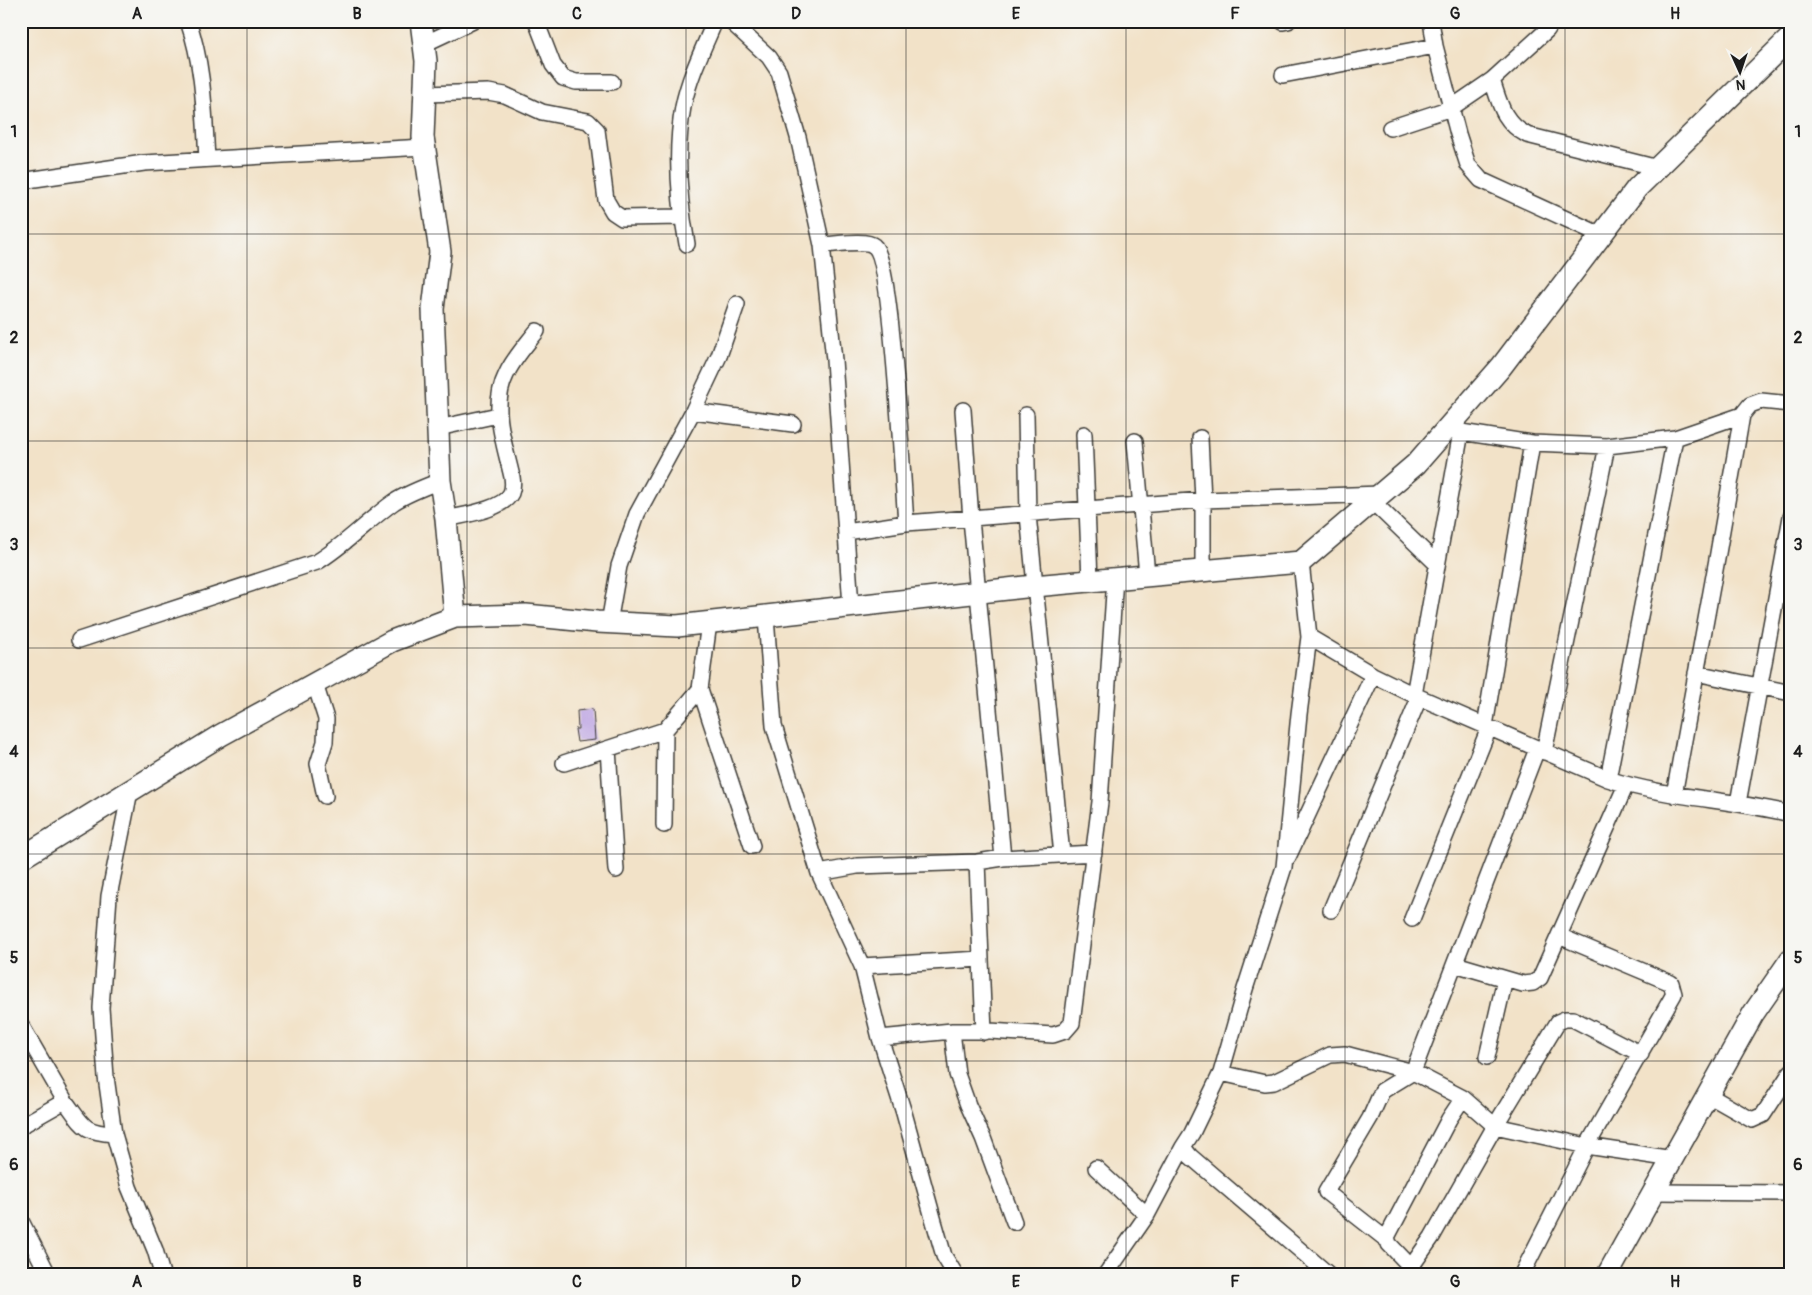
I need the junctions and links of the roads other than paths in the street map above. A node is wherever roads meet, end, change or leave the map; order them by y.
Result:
1 (188, 21) edge
2 (421, 21) edge
3 (473, 21) edge
4 (536, 21) edge
5 (715, 21) edge
6 (730, 21) edge
7 (1431, 21) edge
8 (1553, 21) edge
9 (1789, 21) edge
10 (1791, 27) edge
11 (1791, 37) edge
12 (424, 44) junction
13 (1435, 46) junction
14 (1283, 75) dead end
15 (1492, 80) junction
16 (612, 82) dead end
17 (425, 94) junction
18 (1451, 108) junction
19 (1390, 128) dead end
20 (424, 148) junction
21 (207, 159) junction
22 (1658, 168) junction
23 (21, 181) edge
24 (682, 216) junction
25 (1601, 235) junction
26 (687, 244) dead end
27 (822, 245) junction
28 (737, 304) dead end
29 (537, 331) dead end
30 (1791, 404) edge
31 (963, 410) dead end
32 (693, 411) junction
33 (498, 415) junction
34 (1026, 415) dead end
35 (1742, 415) junction
36 (793, 424) dead end
37 (438, 428) junction
38 (1455, 430) junction
39 (1084, 434) dead end
40 (1200, 438) dead end
41 (1675, 438) junction
42 (1135, 441) dead end
43 (1532, 443) junction
44 (1607, 446) junction
45 (440, 481) junction
46 (1376, 497) junction
47 (1203, 500) junction
48 (1142, 506) junction
49 (1086, 510) junction
50 (1028, 515) junction
51 (1791, 517) edge
52 (446, 519) junction
53 (971, 519) junction
54 (906, 523) junction
55 (846, 532) junction
56 (1301, 562) junction
57 (1437, 564) junction
58 (1203, 570) junction
59 (1147, 575) junction
60 (1115, 578) junction
61 (1090, 580) junction
62 (1034, 586) junction
63 (979, 592) junction
64 (851, 606) junction
65 (455, 617) junction
66 (766, 617) junction
67 (609, 623) junction
68 (709, 623) junction
69 (1310, 637) junction
70 (79, 640) dead end
71 (1696, 673) junction
72 (1373, 675) junction
73 (316, 684) junction
74 (1760, 687) junction
75 (700, 689) junction
76 (1791, 693) edge
77 (1416, 696) junction
78 (1487, 727) junction
79 (665, 730) junction
80 (608, 748) junction
81 (1541, 751) junction
82 (564, 763) dead end
83 (1608, 779) junction
84 (1626, 785) junction
85 (130, 791) junction
86 (1674, 795) junction
87 (325, 796) dead end
88 (1738, 803) junction
89 (1791, 814) edge
90 (664, 825) dead end
91 (752, 846) dead end
92 (1094, 853) junction
93 (1062, 855) junction
94 (21, 858) edge
95 (1003, 858) junction
96 (977, 862) junction
97 (1284, 867) junction
98 (616, 870) dead end
99 (819, 873) junction
100 (1332, 910) dead end
101 (1412, 919) dead end
102 (1558, 936) junction
103 (1791, 959) edge
104 (981, 960) junction
105 (1455, 964) junction
106 (862, 966) junction
107 (1505, 979) junction
108 (21, 1025) edge
109 (952, 1031) junction
110 (984, 1032) junction
111 (880, 1038) junction
112 (1641, 1054) junction
113 (1486, 1056) dead end
114 (1412, 1072) junction
115 (1791, 1072) edge
116 (1221, 1073) junction
117 (1708, 1095) junction
118 (1463, 1098) junction
119 (65, 1101) junction
120 (21, 1126) edge
121 (1495, 1126) junction
122 (114, 1134) junction
123 (1587, 1146) junction
124 (1183, 1147) junction
125 (1673, 1159) junction
126 (1096, 1168) dead end
127 (1654, 1192) junction
128 (1791, 1194) edge
129 (1147, 1215) junction
130 (21, 1222) edge
131 (1014, 1222) dead end
132 (1387, 1240) junction
133 (1408, 1270) edge
134 (48, 1274) edge
135 (162, 1274) edge
136 (955, 1274) edge
137 (1106, 1274) edge
138 (1328, 1274) edge
139 (1522, 1274) edge
140 (1608, 1274) edge

1 - 21 street
2 - 12 main road
3 - 12 street
4 - 16 street
5 - 24 street
6 - 27 street
7 - 13 street
8 - 15 street
9 - 10 street
11 - 22 main road
12 - 17 main road
13 - 14 street
13 - 18 street
15 - 18 street
15 - 22 street
17 - 20 main road
17 - 24 street
18 - 19 street
18 - 25 street
20 - 21 street
20 - 37 main road
21 - 23 street
22 - 25 main road
24 - 26 street
25 - 38 main road
27 - 54 street
27 - 55 street
28 - 32 street
29 - 33 street
30 - 35 street
31 - 53 street
32 - 36 street
32 - 67 street
33 - 37 street
33 - 52 street
34 - 50 street
35 - 41 street
35 - 71 street
37 - 45 main road
38 - 43 street
38 - 46 main road
38 - 57 street
39 - 49 street
40 - 47 street
41 - 44 street
41 - 83 street
42 - 48 street
43 - 44 street
43 - 78 street
44 - 81 street
45 - 52 main road
45 - 70 street
46 - 47 street
46 - 56 main road
46 - 57 street
47 - 48 street
47 - 58 street
48 - 49 street
48 - 59 street
49 - 50 street
49 - 61 street
50 - 53 street
50 - 62 street
51 - 74 street
52 - 65 main road
53 - 54 street
53 - 63 street
54 - 55 street
55 - 64 street
56 - 58 main road
56 - 69 street
57 - 77 street
58 - 59 main road
59 - 60 main road
60 - 61 main road
60 - 92 street
61 - 62 main road
62 - 63 main road
62 - 93 street
63 - 64 main road
63 - 95 street
64 - 66 main road
65 - 67 main road
65 - 73 main road
66 - 68 main road
66 - 99 street
67 - 68 main road
68 - 75 street
69 - 72 street
69 - 97 street
71 - 74 street
71 - 86 street
72 - 77 street
72 - 97 street
73 - 85 main road
73 - 87 street
74 - 76 street
74 - 88 street
75 - 79 street
75 - 91 street
77 - 78 street
77 - 100 street
78 - 81 street
78 - 101 street
79 - 80 street
79 - 90 street
80 - 82 street
80 - 98 street
81 - 83 street
81 - 105 street
83 - 84 street
84 - 86 street
84 - 102 street
85 - 94 main road
85 - 122 street
86 - 88 street
88 - 89 street
92 - 93 street
92 - 110 street
93 - 95 street
95 - 96 street
96 - 99 street
96 - 104 street
97 - 116 street
99 - 106 street
102 - 107 street
102 - 112 street
103 - 117 main road
104 - 106 street
104 - 110 street
105 - 107 street
105 - 114 street
106 - 111 street
107 - 113 street
108 - 119 street
109 - 110 street
109 - 111 street
109 - 131 street
111 - 136 street
112 - 121 street
112 - 123 street
114 - 116 street
114 - 118 street
114 - 132 street
115 - 117 street
116 - 124 street
117 - 125 main road
118 - 121 street
118 - 132 street
119 - 120 street
119 - 122 street
121 - 123 street
121 - 133 street
122 - 135 street
123 - 125 street
123 - 139 street
124 - 129 street
124 - 138 street
125 - 127 main road
126 - 129 street
127 - 128 street
127 - 140 main road
129 - 137 street
130 - 134 street
132 - 133 street

